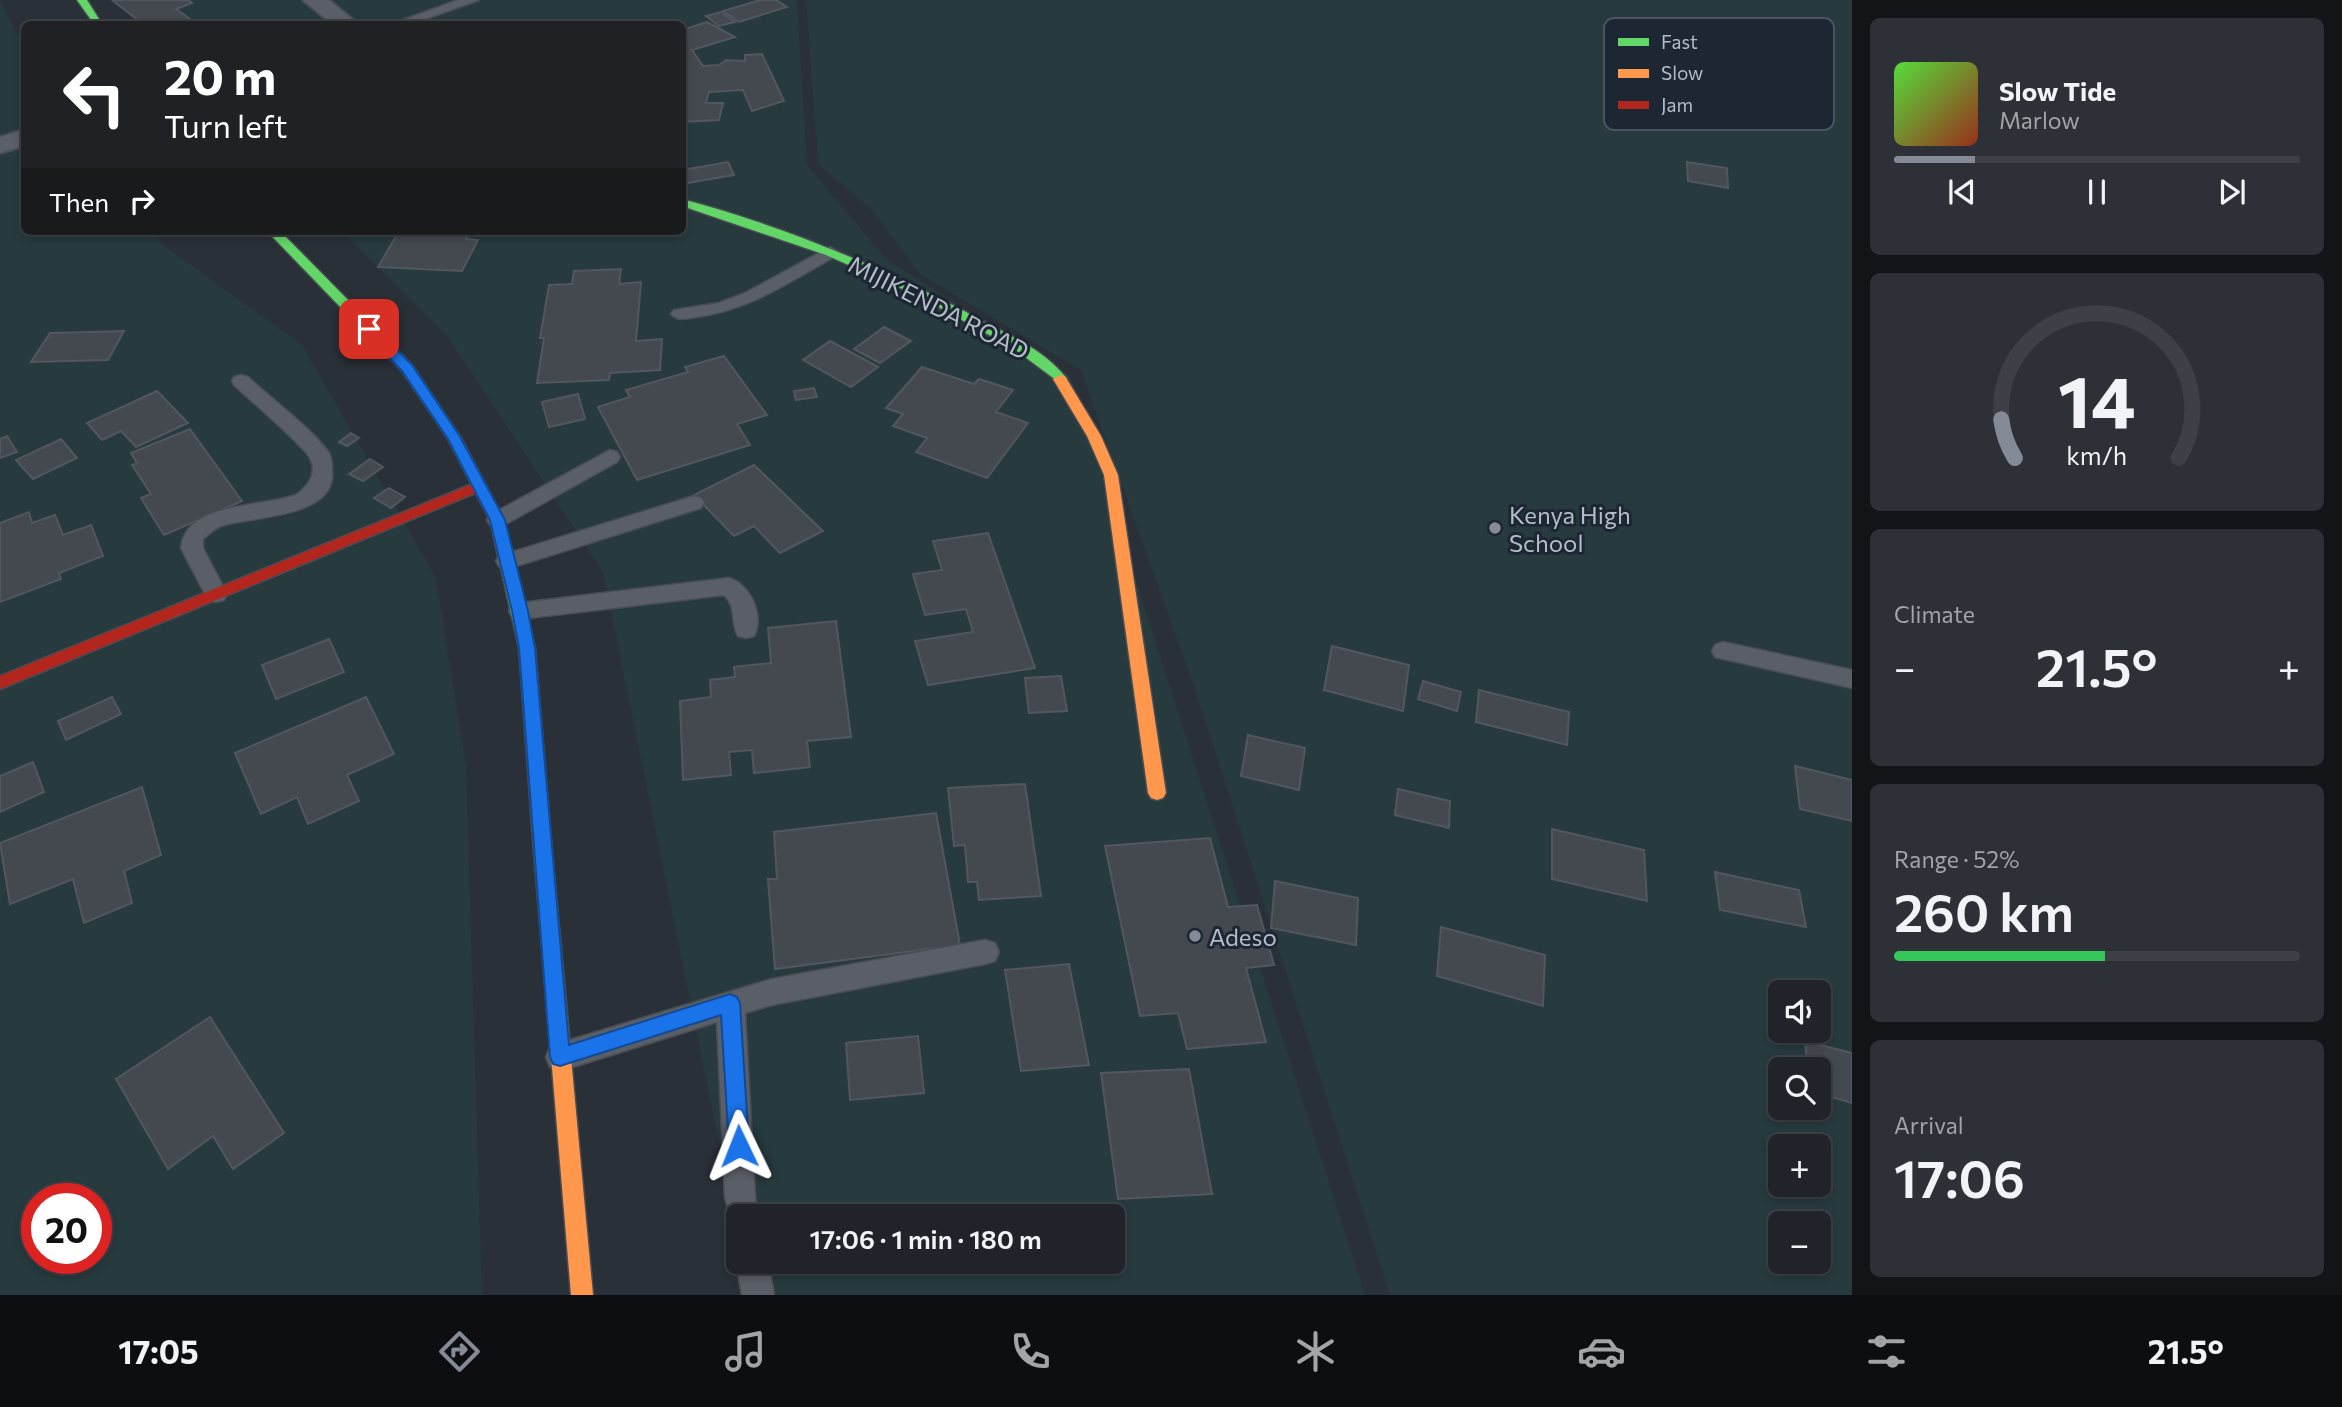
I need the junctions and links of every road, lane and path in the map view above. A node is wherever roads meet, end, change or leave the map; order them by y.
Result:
1 (82, 0) edge
2 (314, 0) edge
3 (472, 0) edge
4 (96, 21) edge
5 (342, 21) edge
6 (408, 21) edge
7 (21, 139) edge
8 (0, 145) edge
9 (21, 151) edge
10 (0, 156) edge
11 (686, 203) edge
12 (277, 235) edge
13 (830, 252) junction
14 (680, 314) dead end
15 (242, 381) dead end
16 (610, 457) dead end
17 (480, 486) junction
18 (694, 503) dead end
19 (497, 520) junction
20 (508, 561) junction
21 (216, 594) junction
22 (520, 611) junction
23 (746, 630) dead end
24 (1723, 651) dead end
25 (1852, 679) edge
26 (0, 683) edge
27 (1157, 793) dead end
28 (985, 952) dead end
29 (730, 1003) junction
30 (560, 1057) junction
31 (741, 1204) edge
32 (754, 1274) edge
33 (582, 1295) edge
34 (758, 1295) edge

1 - 4 street
2 - 5 street
3 - 6 lane
7 - 8 street
9 - 10 street
11 - 13 street, MIJIKENDA ROAD
12 - 17 street
13 - 14 lane
13 - 27 street, MIJIKENDA ROAD
15 - 21 lane
16 - 19 lane
17 - 19 street
17 - 21 street
18 - 20 lane
19 - 20 street
20 - 22 street
21 - 26 street
22 - 23 lane
22 - 30 street
24 - 25 lane
28 - 29 lane
29 - 30 lane
29 - 31 lane
30 - 33 street
32 - 34 lane

